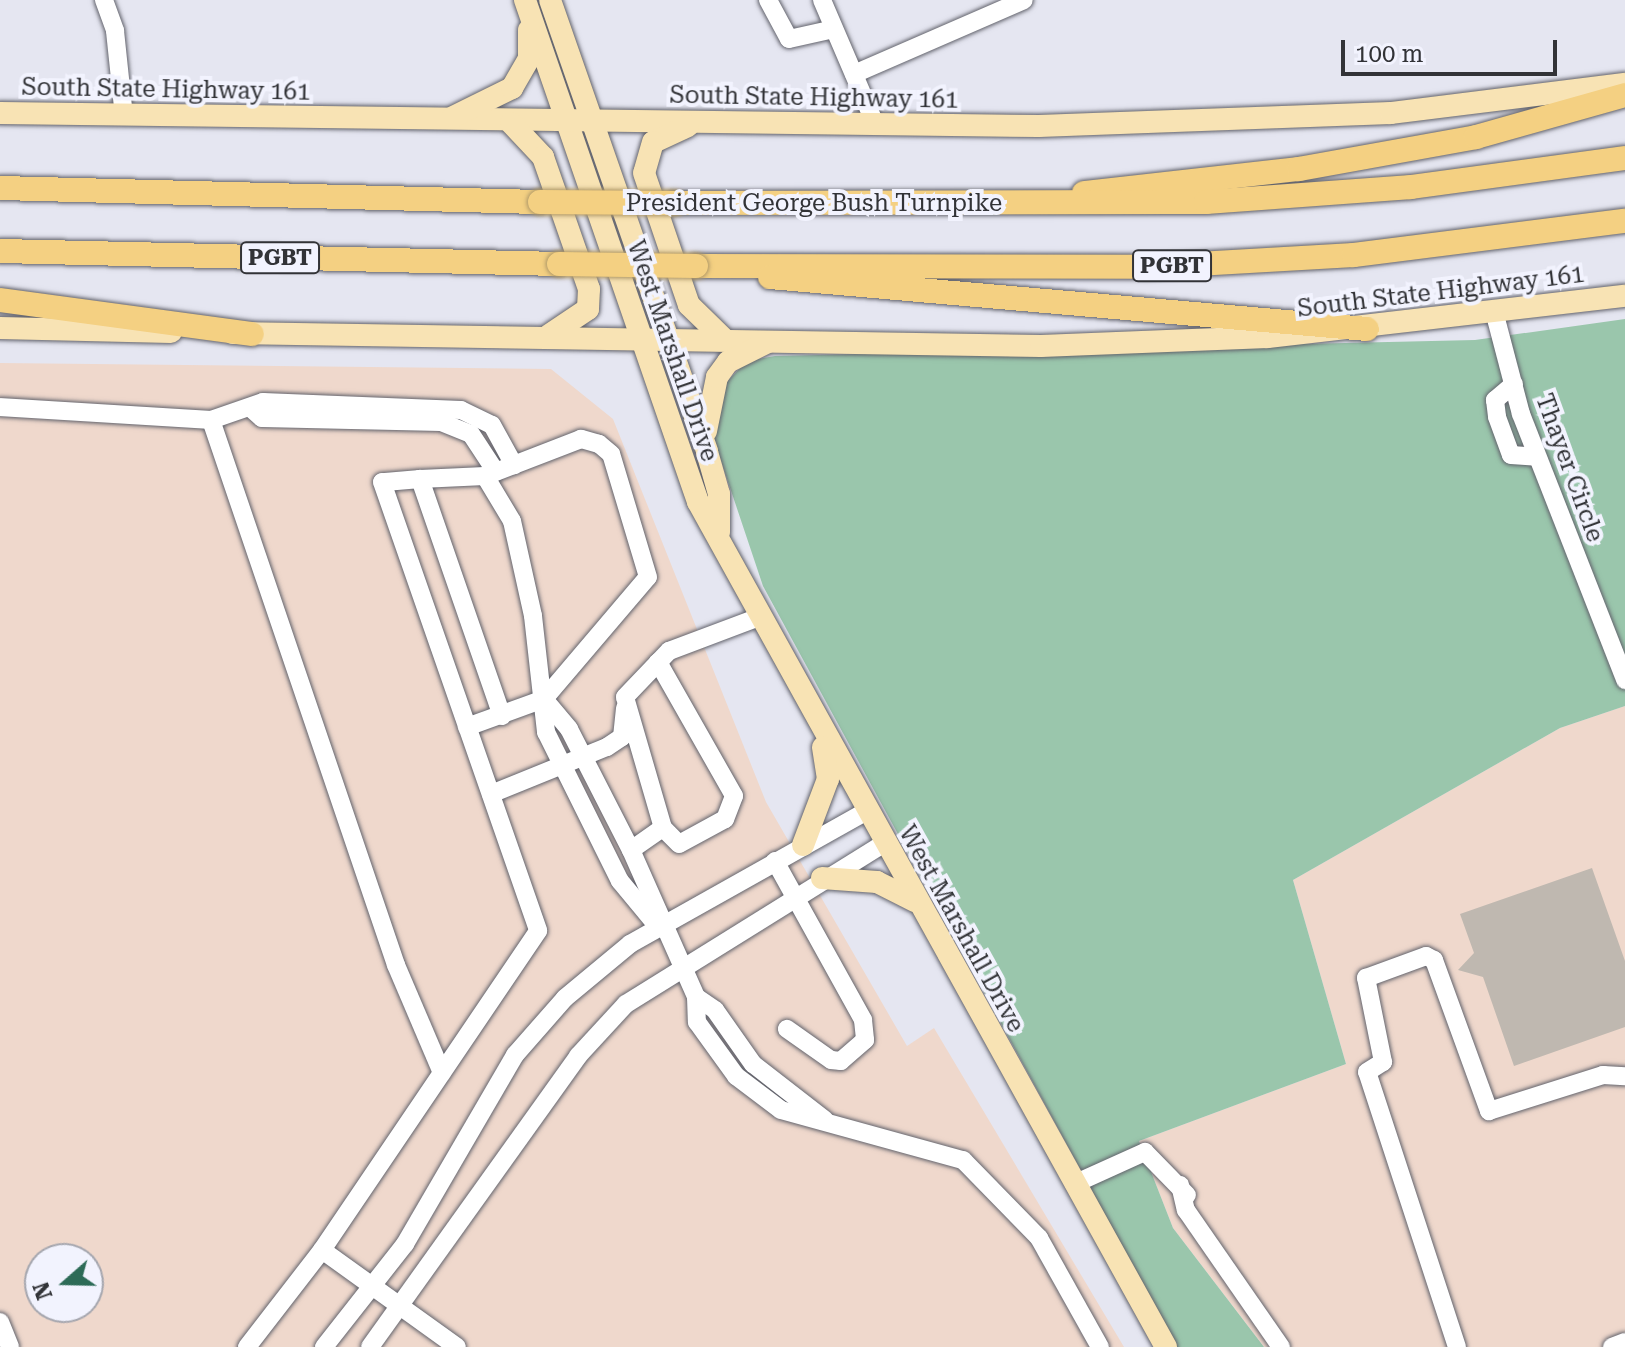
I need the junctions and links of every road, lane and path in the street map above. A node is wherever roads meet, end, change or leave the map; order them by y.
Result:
1 (104, 0) edge
2 (525, 0) edge
3 (550, 0) edge
4 (768, 0) edge
5 (822, 0) edge
6 (1024, 0) edge
7 (834, 29) junction
8 (854, 74) junction
9 (1625, 84) edge
10 (1625, 95) edge
11 (0, 113) edge
12 (124, 116) junction
13 (442, 121) junction
14 (696, 122) junction
15 (511, 123) junction
16 (568, 123) junction
17 (596, 123) junction
18 (876, 126) junction
19 (1625, 158) edge
20 (0, 188) edge
21 (1015, 206) junction
22 (1625, 221) edge
23 (0, 251) edge
24 (706, 266) junction
25 (1625, 296) edge
26 (0, 300) edge
27 (1495, 315) junction
28 (0, 328) edge
29 (1367, 329) junction
30 (252, 334) junction
31 (540, 338) junction
32 (669, 340) junction
33 (725, 340) junction
34 (774, 340) junction
35 (640, 341) junction
36 (0, 407) edge
37 (211, 420) junction
38 (707, 452) junction
39 (498, 471) junction
40 (420, 479) junction
41 (719, 532) junction
42 (757, 618) junction
43 (658, 662) junction
44 (1625, 680) edge
45 (625, 697) junction
46 (544, 699) junction
47 (502, 716) junction
48 (467, 727) junction
49 (820, 730) junction
50 (583, 762) junction
51 (562, 771) junction
52 (491, 794) junction
53 (865, 812) junction
54 (663, 828) junction
55 (883, 844) junction
56 (803, 845) junction
57 (631, 850) junction
58 (775, 861) junction
59 (822, 878) junction
60 (794, 895) junction
61 (918, 903) junction
62 (659, 928) junction
63 (680, 968) junction
64 (787, 1029) dead end
65 (442, 1073) junction
66 (1625, 1076) edge
67 (1074, 1184) junction
68 (322, 1250) junction
69 (369, 1290) junction
70 (398, 1310) junction
71 (0, 1322) edge
72 (1625, 1342) edge
73 (10, 1347) edge
74 (247, 1347) edge
75 (324, 1347) edge
76 (370, 1347) edge
77 (457, 1347) edge
78 (1100, 1347) edge
79 (1166, 1347) edge
80 (1281, 1347) edge
81 (1457, 1347) edge
82 (1612, 1347) edge

1 - 12 street
2 - 13 main road
2 - 16 main road, West Marshall Drive
3 - 17 main road, West Marshall Drive
4 - 7 street
5 - 7 street
6 - 8 street
7 - 8 street
8 - 18 street
9 - 18 main road, South State Highway 161
10 - 21 highway
11 - 12 main road, South State Highway 161
12 - 13 main road, South State Highway 161
13 - 15 main road, South State Highway 161
14 - 17 main road, South State Highway 161
14 - 18 main road, South State Highway 161
14 - 33 main road
15 - 16 main road, South State Highway 161
15 - 31 main road
16 - 17 main road, South State Highway 161
16 - 35 main road, West Marshall Drive
17 - 32 main road, West Marshall Drive
19 - 21 highway, President George Bush Turnpike
20 - 21 highway, President George Bush Turnpike, bridge
22 - 24 highway, PGBT
23 - 24 highway, PGBT, bridge
24 - 29 highway
25 - 27 main road, South State Highway 161
26 - 30 highway
27 - 29 main road, South State Highway 161
27 - 44 street, Thayer Circle
28 - 30 main road
29 - 34 main road, South State Highway 161
30 - 31 main road
31 - 35 main road, South State Highway 161
32 - 33 main road, South State Highway 161
32 - 35 main road, South State Highway 161
32 - 38 main road, West Marshall Drive
33 - 34 main road, South State Highway 161
34 - 38 main road
35 - 41 main road, West Marshall Drive
36 - 37 street
37 - 39 street
37 - 65 street
38 - 41 main road, West Marshall Drive
39 - 40 street
39 - 46 street
39 - 46 street
40 - 47 street
40 - 48 street
41 - 42 main road, West Marshall Drive
42 - 43 street
42 - 49 main road, West Marshall Drive
43 - 45 street
43 - 54 street
45 - 50 street
45 - 54 street
46 - 47 street
46 - 50 street
46 - 51 street
47 - 48 street
48 - 52 street
49 - 53 main road, West Marshall Drive
49 - 56 main road
50 - 51 street
50 - 57 street
51 - 52 street
51 - 62 street
52 - 65 street
53 - 55 main road, West Marshall Drive
53 - 56 street
54 - 57 street
55 - 59 street
55 - 61 main road, West Marshall Drive
56 - 58 street
57 - 62 street
58 - 60 street
58 - 62 street
59 - 60 street
59 - 61 main road
60 - 63 street
60 - 64 street
61 - 67 main road, West Marshall Drive
62 - 63 street
62 - 69 street
63 - 70 street
63 - 78 street
65 - 68 street
66 - 81 street
67 - 79 main road, West Marshall Drive
67 - 80 street
68 - 69 street
68 - 74 street
69 - 70 street
69 - 75 street
70 - 76 street
70 - 77 street
71 - 73 street
72 - 82 street

